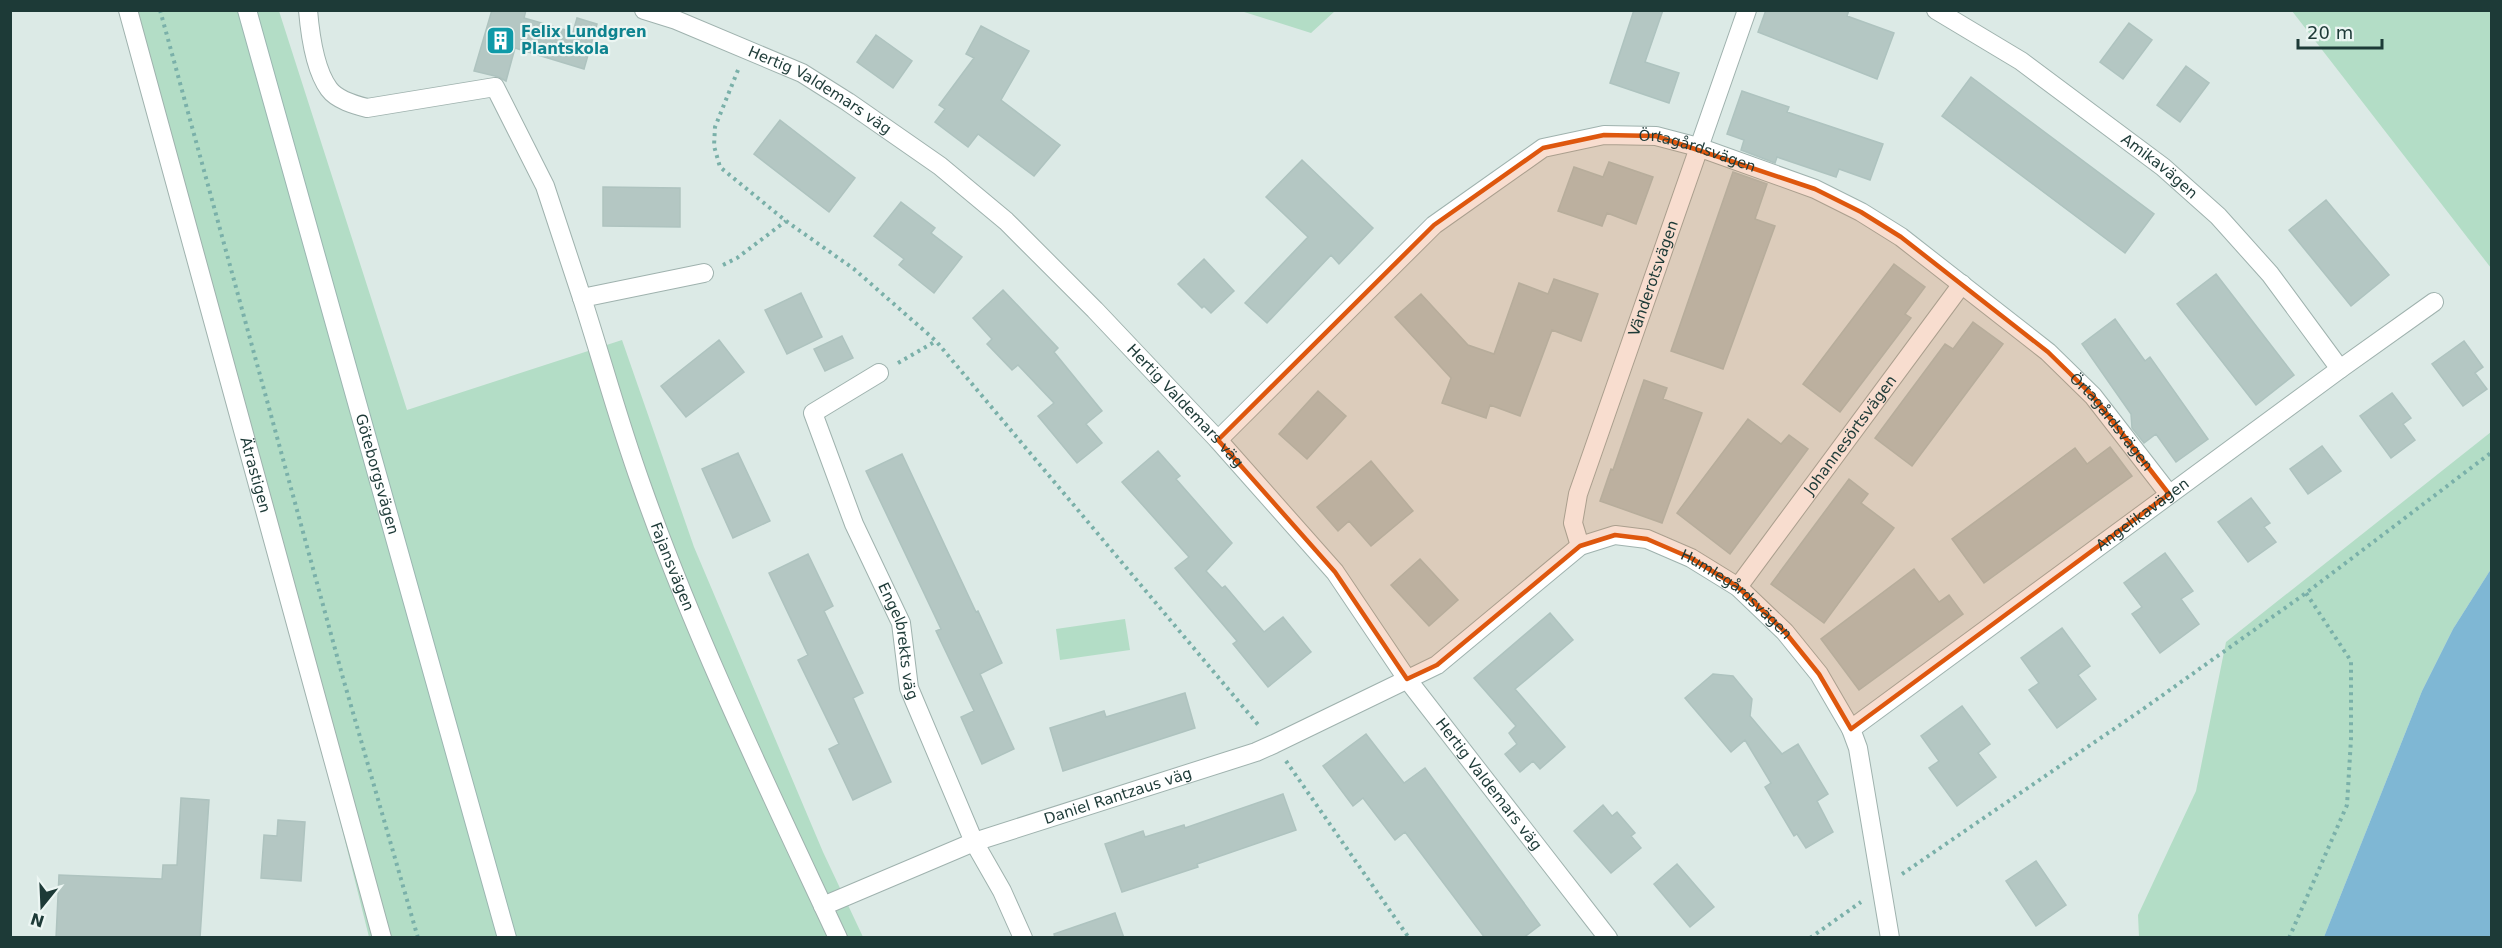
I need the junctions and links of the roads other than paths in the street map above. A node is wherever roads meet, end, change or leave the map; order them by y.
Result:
1 (128, 10) edge
2 (247, 10) edge
3 (308, 10) edge
4 (644, 10) edge
5 (1747, 10) edge
6 (1936, 10) edge
7 (1698, 147) junction
8 (704, 273) road end
9 (1962, 284) junction
10 (582, 298) junction
11 (2434, 303) dead end
12 (2340, 369) junction
13 (879, 373) road end
14 (1218, 440) junction
15 (2169, 494) junction
16 (1581, 546) junction
17 (1738, 587) junction
18 (1407, 679) junction
19 (1851, 729) junction
20 (974, 842) junction
21 (823, 906) junction
22 (382, 938) edge
23 (507, 938) edge
24 (838, 938) edge
25 (1023, 938) edge
26 (1608, 938) edge
27 (1890, 938) edge

1 - 22 street, Ätrastigen
2 - 23 street, Göteborgsvägen
3 - 10 street, Fajansvägen
4 - 14 street, Hertig Valdemars väg
5 - 7 street, Vänderotsvägen
6 - 12 street, Amikavägen
7 - 9 street, Örtagårdsvägen
7 - 14 street, Örtagårdsvägen
7 - 16 street, Vänderotsvägen
8 - 10 street
9 - 15 street, Örtagårdsvägen
9 - 17 street, Johannesörtsvägen
10 - 21 street, Fajansvägen
11 - 12 street, Angelikavägen
12 - 15 street, Angelikavägen
13 - 20 street, Engelbrekts väg
14 - 18 street, Hertig Valdemars väg
15 - 19 street, Angelikavägen
16 - 17 street, Humlegårdsvägen
16 - 18 street, Humlegårdsvägen
17 - 19 street, Humlegårdsvägen
18 - 20 street, Daniel Rantzaus väg
18 - 26 street, Hertig Valdemars väg
19 - 27 street, Humlegårdsvägen
20 - 21 street, Daniel Rantzaus väg
20 - 25 street, Engelbrekts väg
21 - 24 street, Fajansvägen

